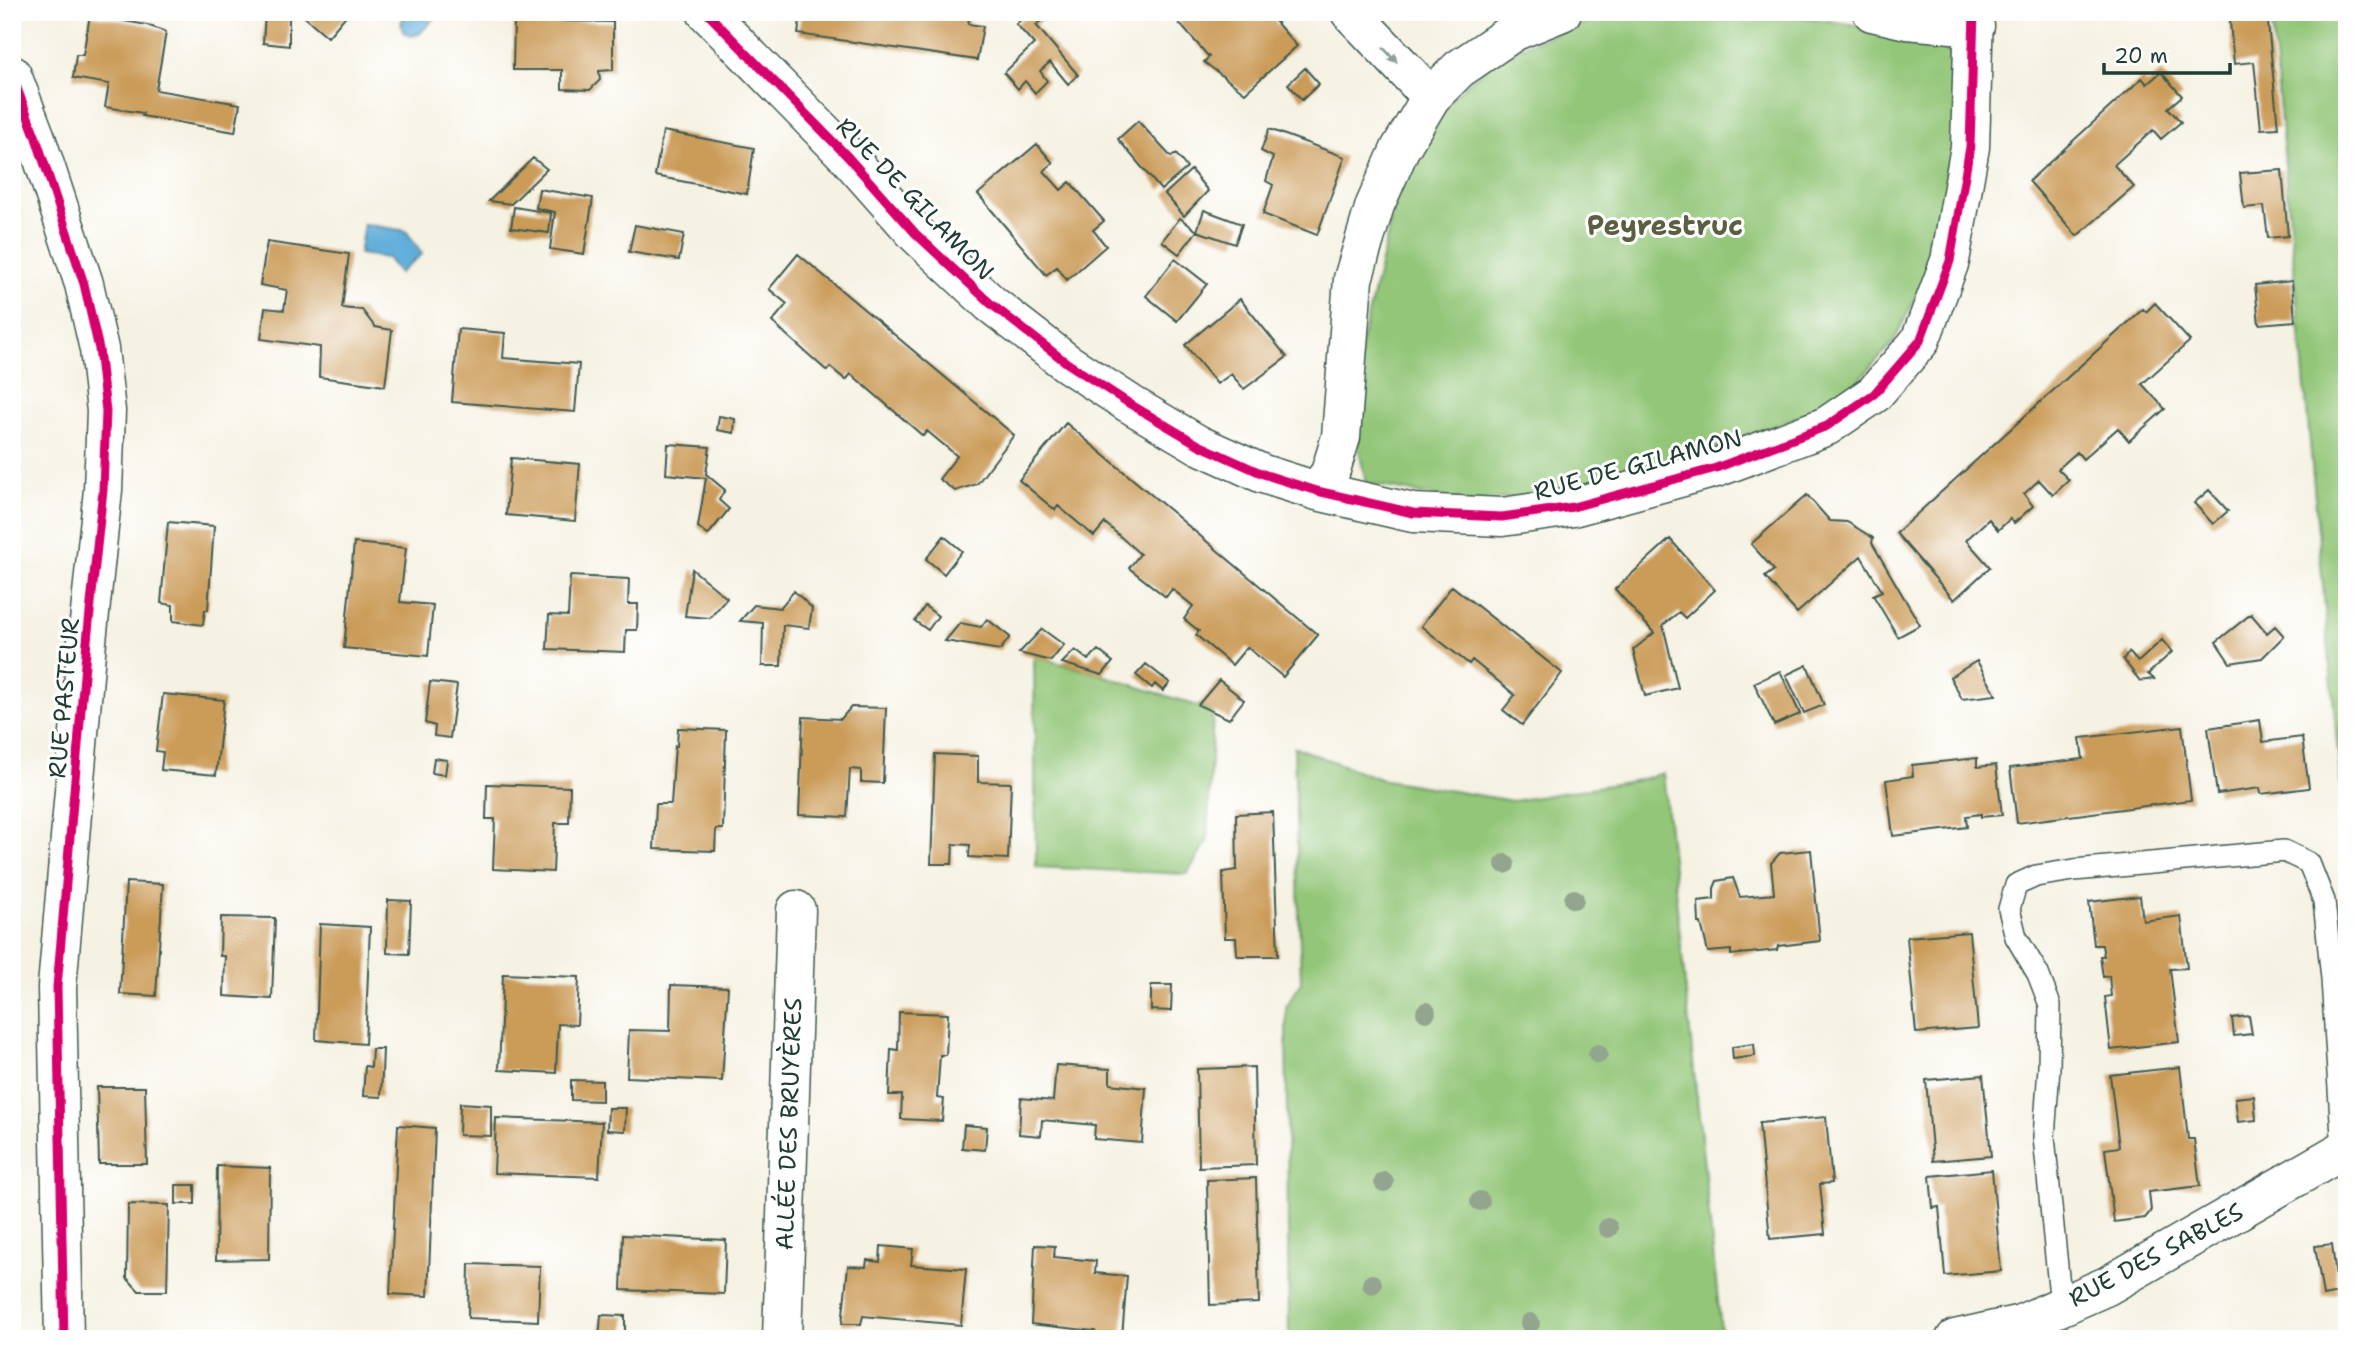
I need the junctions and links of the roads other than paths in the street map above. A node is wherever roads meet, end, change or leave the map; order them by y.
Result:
1 (706, 12) edge
2 (1350, 12) edge
3 (1562, 12) edge
4 (1872, 12) edge
5 (1974, 19) edge
6 (1505, 22) edge
7 (12, 75) edge
8 (1431, 97) junction
9 (1317, 491) junction
10 (796, 910) dead end
11 (2345, 1150) edge
12 (2061, 1307) junction
13 (64, 1339) edge
14 (782, 1339) edge
15 (1955, 1339) edge

1 - 9 street, RUE DE GILAMON
2 -> 8 street
3 - 6 street
4 - 5 street
5 - 9 street, RUE DE GILAMON
6 - 8 street
7 - 13 street, RUE PASTEUR
8 - 9 street
10 - 14 street, ALLÉE DES BRUYÈRES
11 - 12 street, RUE DES SABLES
11 - 12 lane
12 - 15 street, RUE DES SABLES

